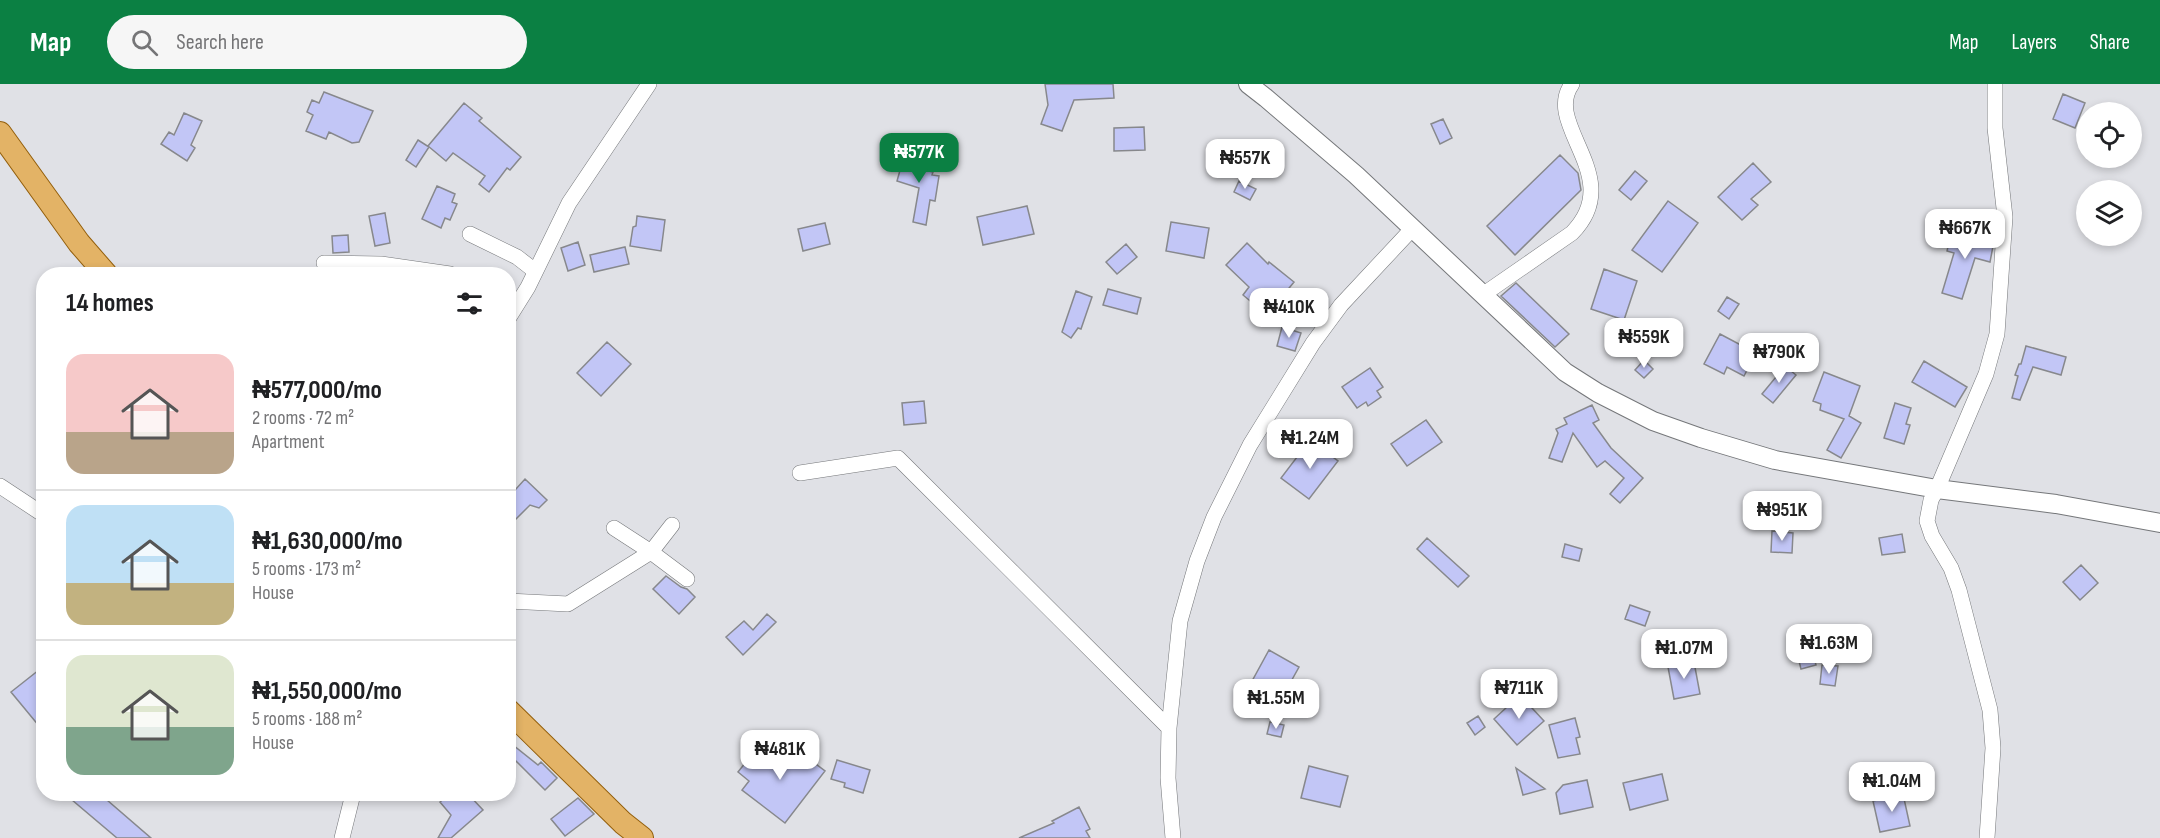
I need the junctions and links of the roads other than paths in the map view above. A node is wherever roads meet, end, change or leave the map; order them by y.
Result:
1 (649, 84) edge
2 (1248, 84) edge
3 (1572, 84) edge
4 (1995, 84) edge
5 (0, 133) edge
6 (1412, 229) junction
7 (470, 234) dead end
8 (324, 263) dead end
9 (100, 267) edge
10 (402, 267) edge
11 (535, 271) junction
12 (1484, 294) junction
13 (516, 301) edge
14 (800, 473) dead end
15 (0, 486) edge
16 (1937, 489) junction
17 (36, 510) edge
18 (2160, 523) edge
19 (672, 525) dead end
20 (614, 528) dead end
21 (651, 552) junction
22 (687, 579) dead end
23 (516, 601) edge
24 (516, 718) edge
25 (1169, 728) junction
26 (351, 801) edge
27 (342, 838) edge
28 (642, 838) edge
29 (1173, 838) edge
30 (1988, 838) edge

1 - 11 street
2 - 6 street
3 - 12 street
4 - 16 street
5 - 9 main road
6 - 12 street
6 - 25 street
7 - 11 street
8 - 10 street
11 - 13 street
12 - 16 street
14 - 25 street
15 - 17 street
16 - 18 street
16 - 30 street
19 - 21 street
20 - 21 street
21 - 22 street
21 - 23 street
24 - 28 main road
25 - 29 street
26 - 27 street

